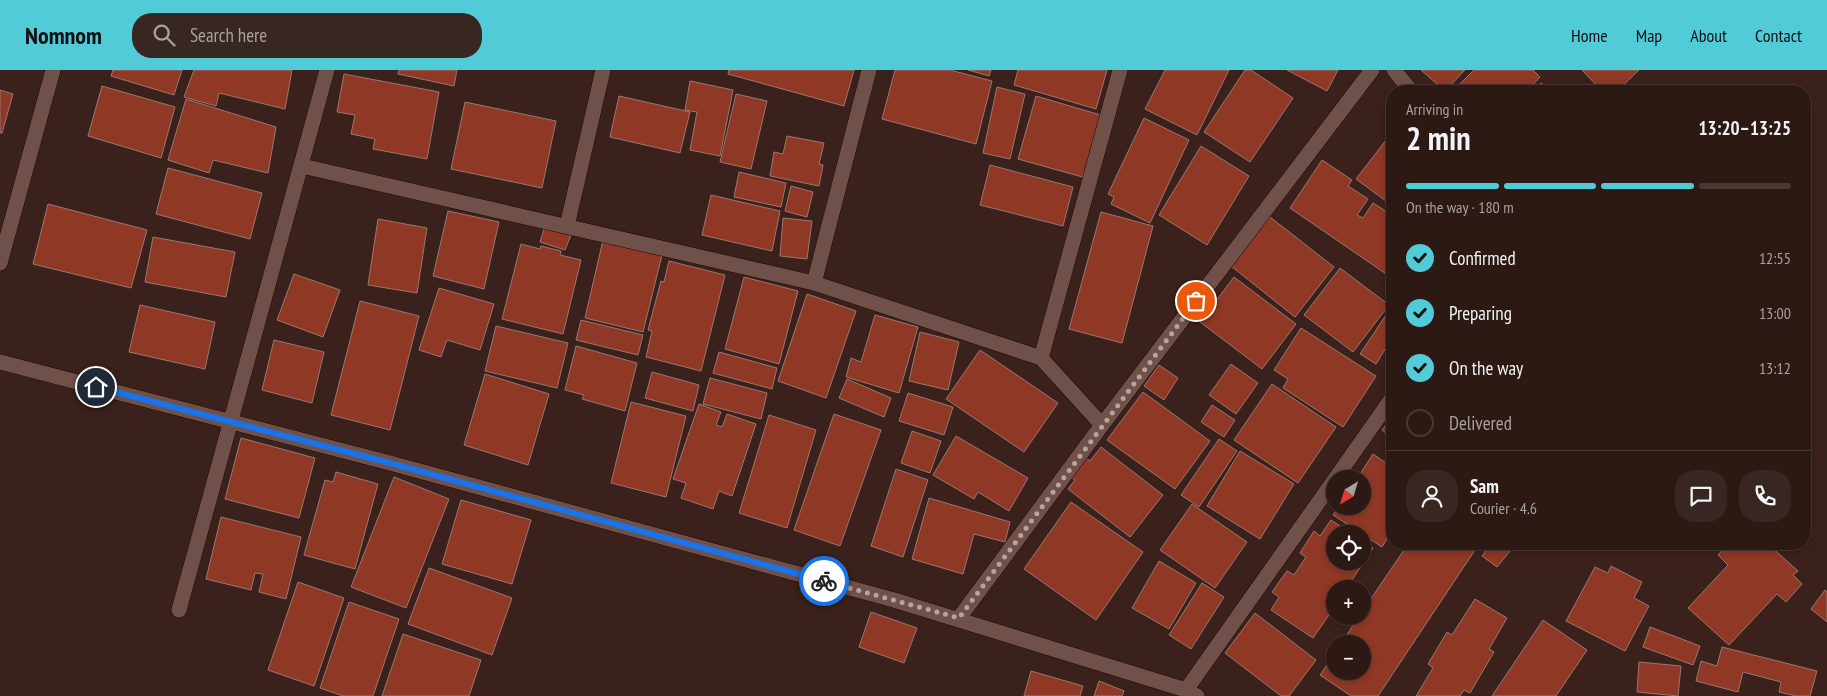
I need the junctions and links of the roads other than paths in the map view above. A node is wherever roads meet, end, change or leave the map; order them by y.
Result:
1 (52, 70) edge
2 (327, 70) edge
3 (603, 70) edge
4 (869, 70) edge
5 (1120, 70) edge
6 (1372, 70) edge
7 (1394, 70) edge
8 (1406, 85) edge
9 (302, 166) junction
10 (567, 226) junction
11 (3, 236) edge
12 (0, 263) edge
13 (814, 283) junction
14 (1041, 358) junction
15 (0, 362) edge
16 (1386, 407) edge
17 (231, 422) junction
18 (1102, 425) junction
19 (1341, 470) edge
20 (1326, 492) edge
21 (179, 610) dead end
22 (959, 618) junction
23 (1192, 693) edge

1 - 11 street
2 - 9 street
3 - 10 street
4 - 13 street
5 - 14 street
6 - 18 street
7 - 8 street
9 - 10 street
9 - 17 street
10 - 13 street
11 - 12 street
13 - 14 street
14 - 18 street
15 - 17 street
16 - 19 street
17 - 21 street
17 - 22 street
18 - 22 street
20 - 23 street
22 - 23 street

